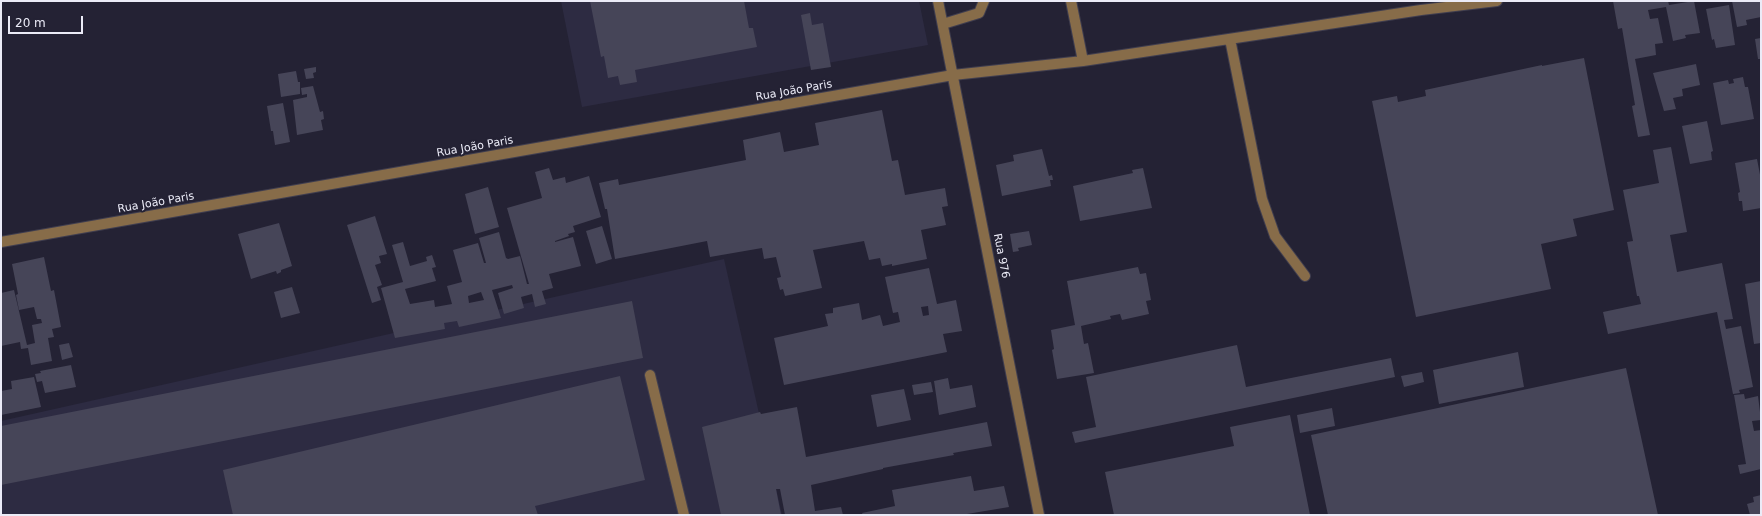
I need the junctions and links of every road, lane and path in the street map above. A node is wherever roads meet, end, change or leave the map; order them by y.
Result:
1 (938, 1) edge
2 (984, 1) edge
3 (1071, 1) edge
4 (1497, 1) edge
5 (1420, 5) edge
6 (943, 24) junction
7 (1230, 39) junction
8 (1083, 61) junction
9 (953, 75) junction
10 (1, 242) edge
11 (1305, 276) dead end
12 (650, 375) dead end
13 (684, 515) edge
14 (1039, 515) edge

1 - 6 street, Rua 976
2 - 6 street
3 - 8 street
4 - 5 street, Rua João Paris
5 - 7 street, Rua João Paris
6 - 9 street, Rua 976
7 - 8 street, Rua João Paris
7 - 11 street
8 - 9 street, Rua João Paris
9 - 10 street, Rua João Paris
9 - 14 street, Rua 976
12 - 13 street

